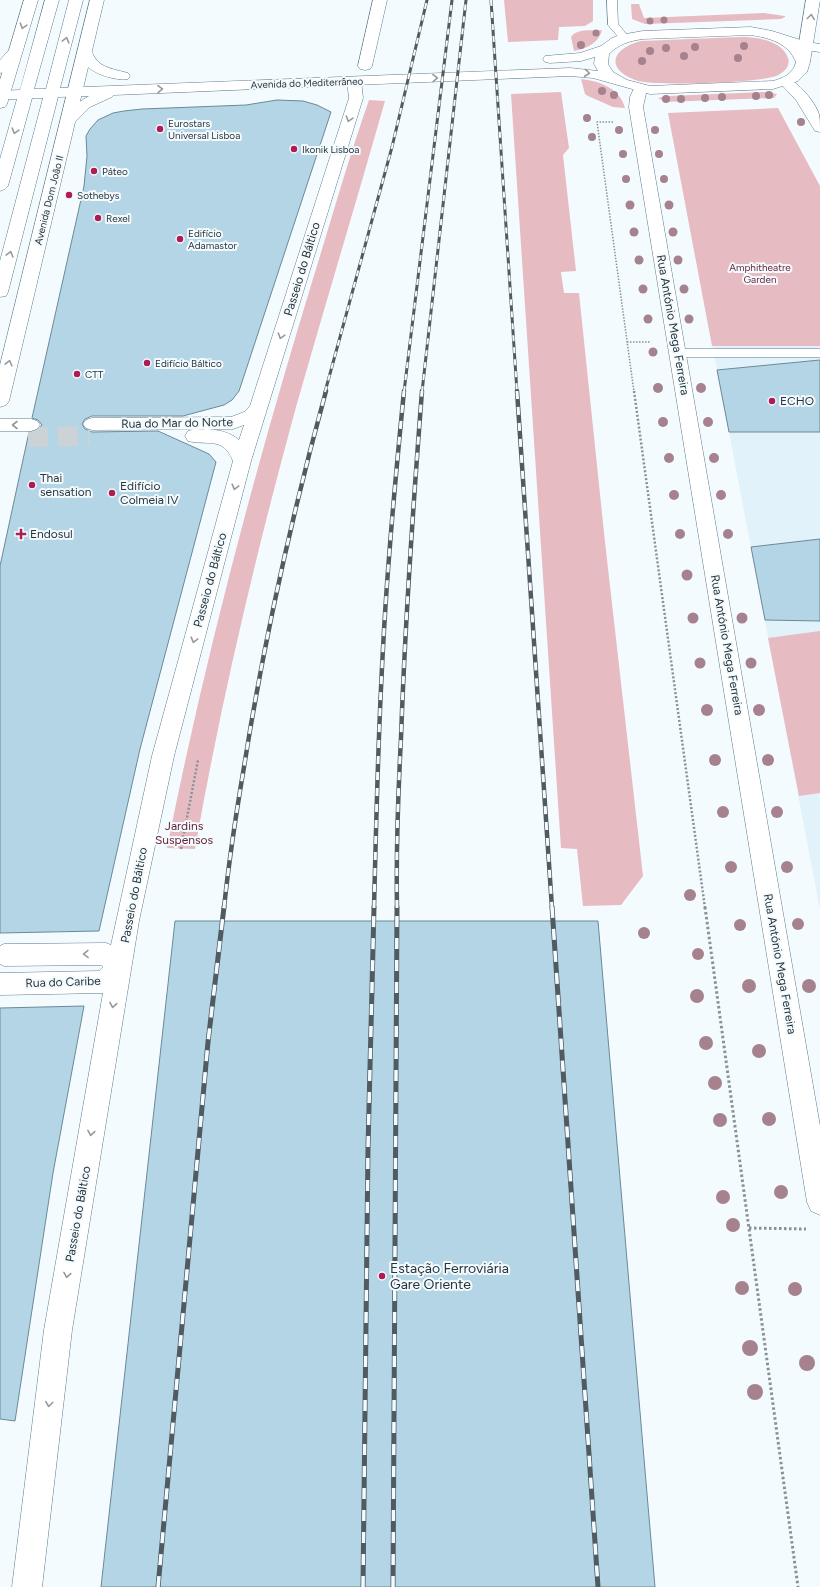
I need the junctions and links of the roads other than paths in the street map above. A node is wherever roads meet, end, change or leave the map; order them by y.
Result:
1 (31, 0) edge
2 (52, 0) edge
3 (76, 0) edge
4 (97, 0) edge
5 (380, 0) edge
6 (612, 0) edge
7 (813, 0) edge
8 (625, 38) junction
9 (787, 41) junction
10 (806, 46) junction
11 (606, 48) junction
12 (820, 48) edge
13 (85, 52) junction
14 (537, 60) dead end
15 (807, 66) junction
16 (362, 70) junction
17 (138, 75) dead end
18 (123, 76) junction
19 (79, 77) junction
20 (56, 78) junction
21 (30, 79) junction
22 (614, 79) junction
23 (786, 82) junction
24 (2, 87) edge
25 (640, 89) junction
26 (121, 90) junction
27 (75, 92) junction
28 (52, 93) junction
29 (26, 94) junction
30 (68, 121) junction
31 (820, 128) edge
32 (0, 186) edge
33 (0, 292) edge
34 (678, 353) junction
35 (820, 353) edge
36 (0, 401) edge
37 (258, 409) junction
38 (0, 425) edge
39 (0, 437) edge
40 (242, 461) junction
41 (4, 955) dead end
42 (120, 966) junction
43 (0, 984) edge
44 (820, 1202) edge
45 (27, 1587) edge

1 -> 24 street
2 - 21 street
20 -> 3 street, Avenida Dom João II
4 - 13 street, Avenida Dom João II
5 - 16 street, Passeio do Báltico
6 - 8 lane
10 -> 7 street
8 - 9 street
8 - 11 street
9 - 10 street
9 - 15 street
10 - 12 street
10 - 15 street
11 - 14 street
11 - 22 street
13 - 18 street
13 - 19 street, Avenida Dom João II
15 - 23 street
16 -> 22 street, Avenida do Mediterrâneo
26 -> 16 street, Avenida do Mediterrâneo
16 -> 37 street, Passeio do Báltico
17 - 18 street
18 - 19 street
19 - 20 street
19 - 27 street, Avenida Dom João II
20 - 21 street
20 - 28 street, Avenida Dom João II
21 - 24 street
21 - 29 street
22 - 25 street, Avenida do Mediterrâneo
23 - 25 street, Avenida do Mediterrâneo
23 - 31 street
24 - 29 street, Avenida do Mediterrâneo
25 - 34 street, Rua António Mega Ferreira
26 - 27 street, Avenida do Mediterrâneo
26 - 30 street
27 - 28 street, Avenida do Mediterrâneo
27 - 30 street, Avenida Dom João II
28 - 29 street, Avenida do Mediterrâneo
33 -> 28 street, Avenida Dom João II
29 -> 32 street
36 -> 30 street, Avenida Dom João II
34 - 35 lane
34 - 44 street, Rua António Mega Ferreira
37 - 40 street, Passeio do Báltico
37 - 40 street, Rua do Mar do Norte
39 -> 38 street
40 -> 42 street, Passeio do Báltico
42 -> 41 street
42 - 43 street, Rua do Caribe
42 -> 45 street, Passeio do Báltico

